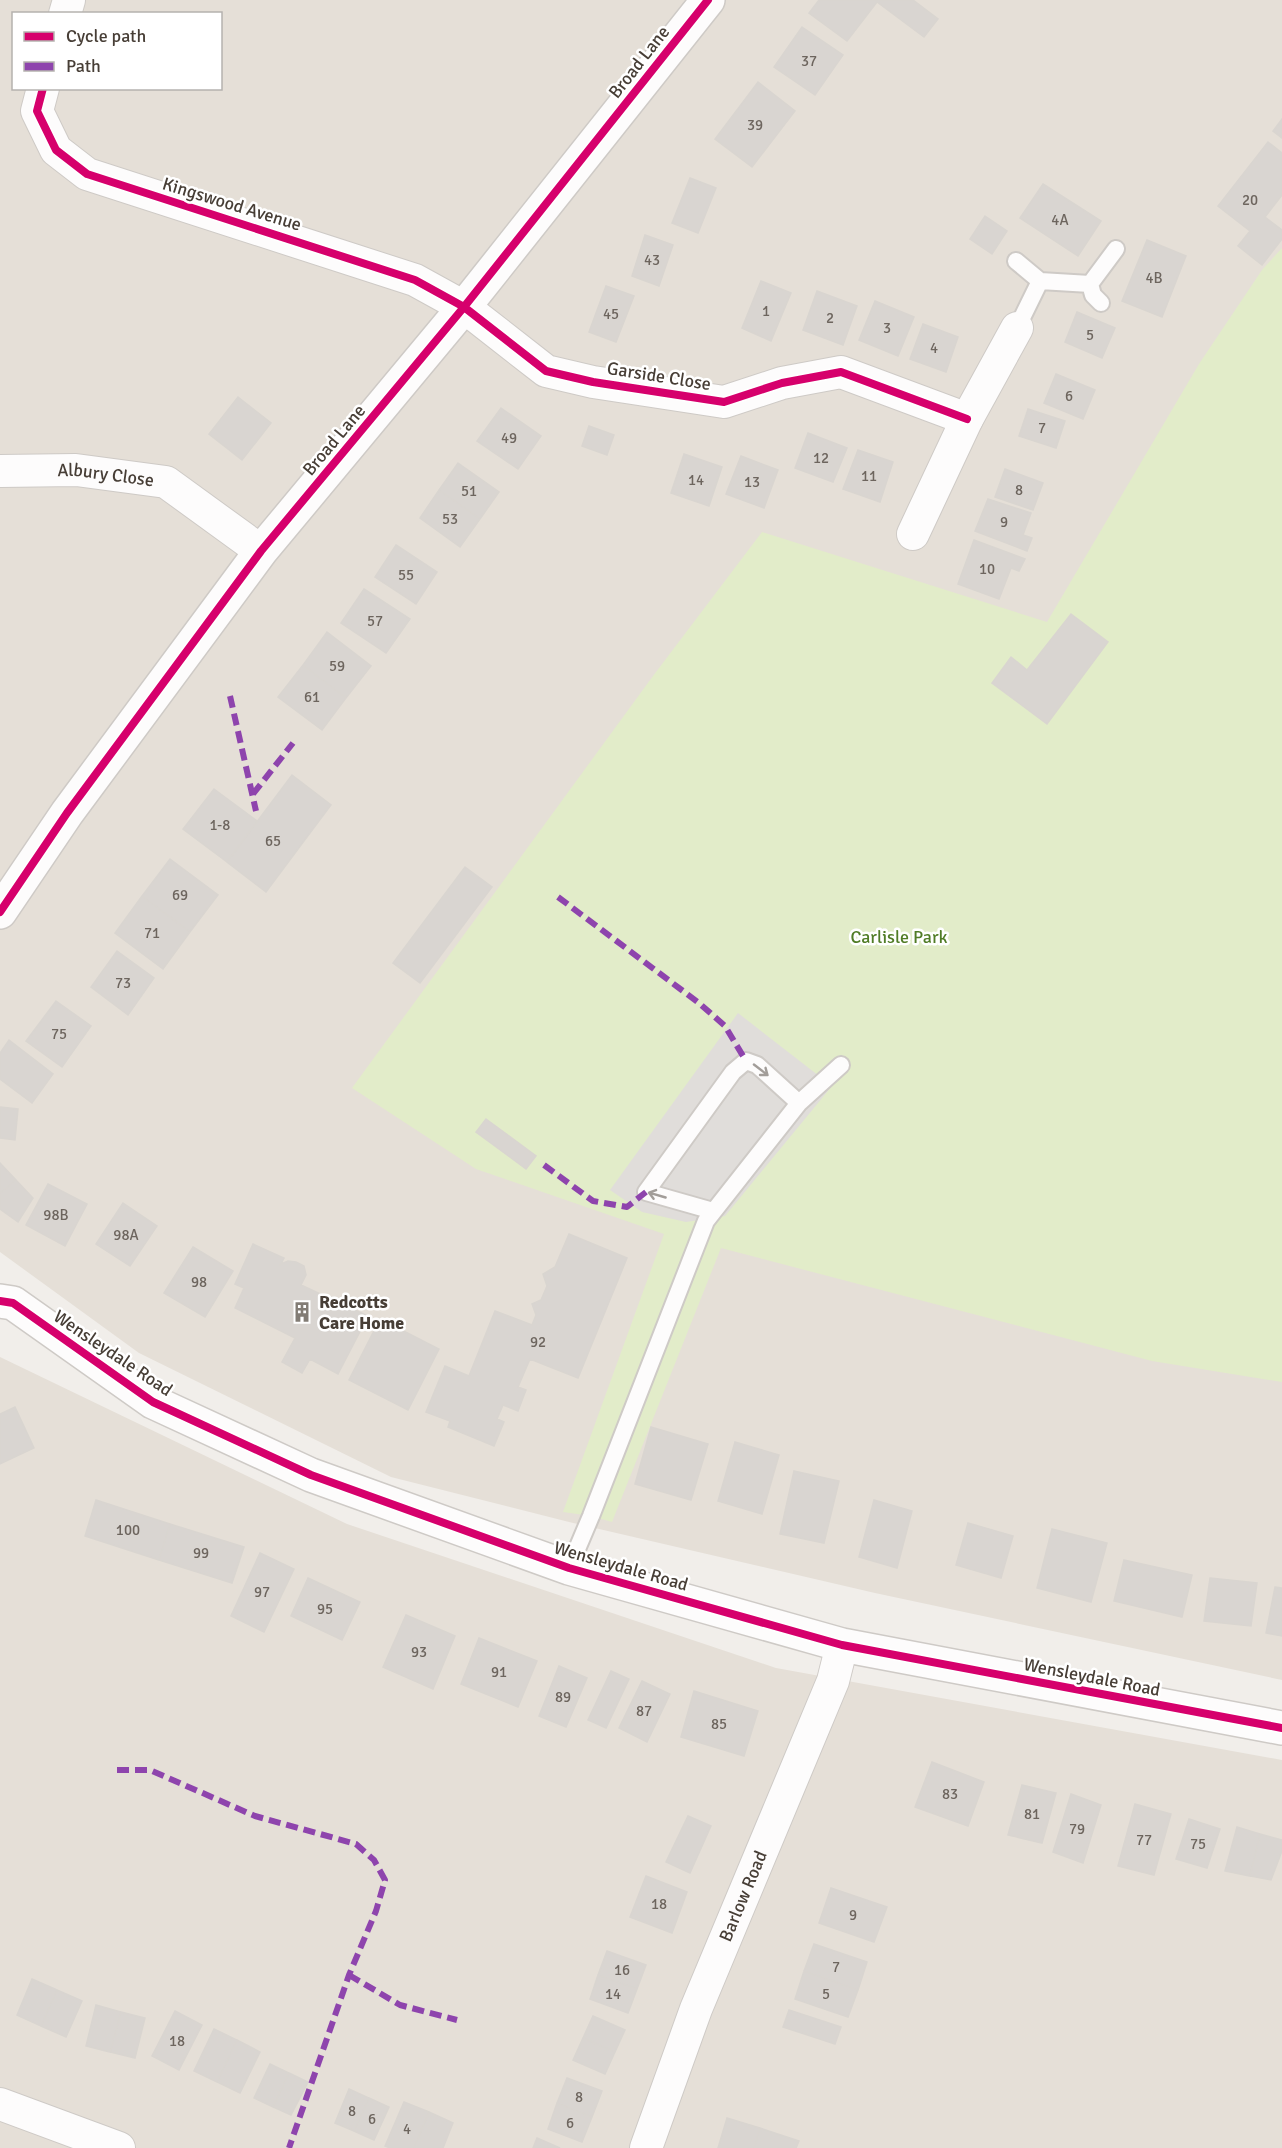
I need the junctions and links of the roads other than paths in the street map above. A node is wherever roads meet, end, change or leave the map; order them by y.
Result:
1 (708, 0) edge
2 (42, 90) edge
3 (1116, 249) dead end
4 (1016, 261) dead end
5 (1041, 281) junction
6 (1090, 284) junction
7 (1101, 303) dead end
8 (464, 307) junction
9 (1017, 328) joint
10 (968, 419) junction
11 (0, 471) edge
12 (913, 534) dead end
13 (261, 551) junction
14 (0, 912) edge
15 (841, 1065) dead end
16 (799, 1103) junction
17 (713, 1211) junction
18 (0, 1301) edge
19 (569, 1568) junction
20 (842, 1645) junction
21 (1282, 1728) edge
22 (0, 2104) edge
23 (119, 2148) edge
24 (646, 2148) edge

1 - 8 street, Broad Lane
2 - 8 street, Kingswood Avenue
3 - 6 lane
4 - 5 lane
5 - 6 lane
5 - 9 lane
6 - 7 lane
8 - 10 street, Garside Close
8 - 13 street, Broad Lane
9 - 10 street
10 - 12 street
11 - 13 street, Albury Close
13 - 14 street, Broad Lane
15 - 16 lane
16 - 17 lane
17 -> 16 lane
17 - 19 lane
18 - 19 street, Wensleydale Road
19 - 20 street, Wensleydale Road
20 - 21 street, Wensleydale Road
20 - 24 street, Barlow Road
22 - 23 street

